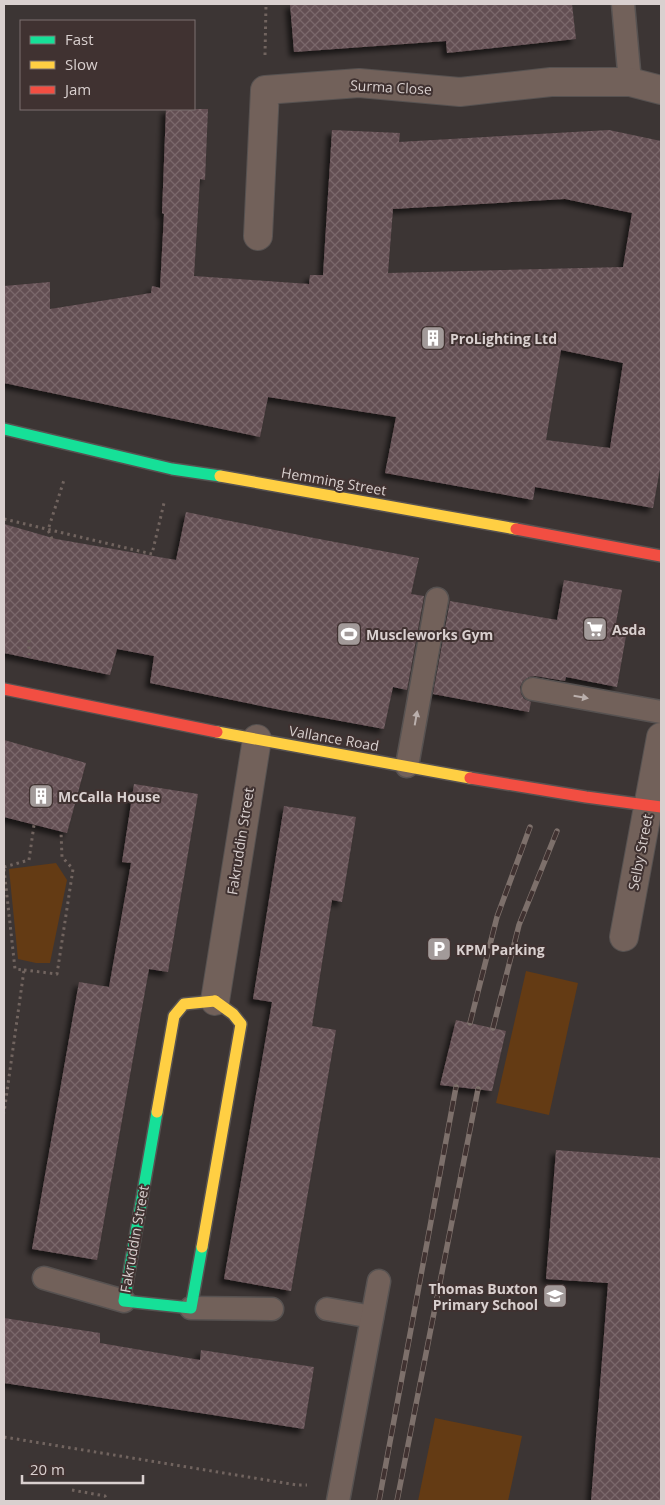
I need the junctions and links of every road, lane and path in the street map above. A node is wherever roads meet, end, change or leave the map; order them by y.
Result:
1 (266, 4) edge
2 (623, 4) edge
3 (630, 82) junction
4 (264, 90) junction
5 (661, 90) edge
6 (258, 236) dead end
7 (4, 429) edge
8 (74, 447) junction
9 (172, 469) junction
10 (4, 518) edge
11 (48, 530) junction
12 (52, 539) dead end
13 (661, 556) edge
14 (437, 599) dead end
15 (4, 689) edge
16 (533, 689) dead end
17 (661, 712) edge
18 (661, 737) edge
19 (257, 740) junction
20 (407, 766) junction
21 (655, 807) edge
22 (34, 825) dead end
23 (61, 832) dead end
24 (4, 868) edge
25 (624, 936) dead end
26 (24, 970) junction
27 (215, 1001) junction
28 (4, 1113) edge
29 (44, 1278) dead end
30 (379, 1281) dead end
31 (124, 1300) junction
32 (191, 1308) junction
33 (272, 1309) dead end
34 (327, 1309) dead end
35 (372, 1317) junction
36 (4, 1437) edge
37 (72, 1490) dead end
38 (339, 1494) edge
39 (107, 1501) edge

1 - 4 path
2 - 3 lane
3 - 4 street, Surma Close
3 - 5 street, Surma Close
4 - 6 street
7 - 8 street, Hemming Street
8 - 9 street, Hemming Street
8 - 11 path
9 - 11 path
9 - 13 street, Hemming Street
10 - 11 path
11 - 12 path
20 -> 14 lane
15 - 19 street, Vallance Road
16 -> 17 lane
18 - 21 street, Selby Street
19 - 20 street, Vallance Road
19 - 27 street, Fakruddin Street
20 - 21 street, Vallance Road
21 - 25 street, Selby Street
22 - 24 path
23 - 26 path
24 - 26 path
26 - 28 path
27 - 31 street, Fakruddin Street
27 - 32 street
29 - 31 lane
30 - 35 lane
31 - 32 street, Fakruddin Street
32 - 33 lane
34 - 35 lane
35 - 38 lane
36 - 38 path
37 - 39 path

